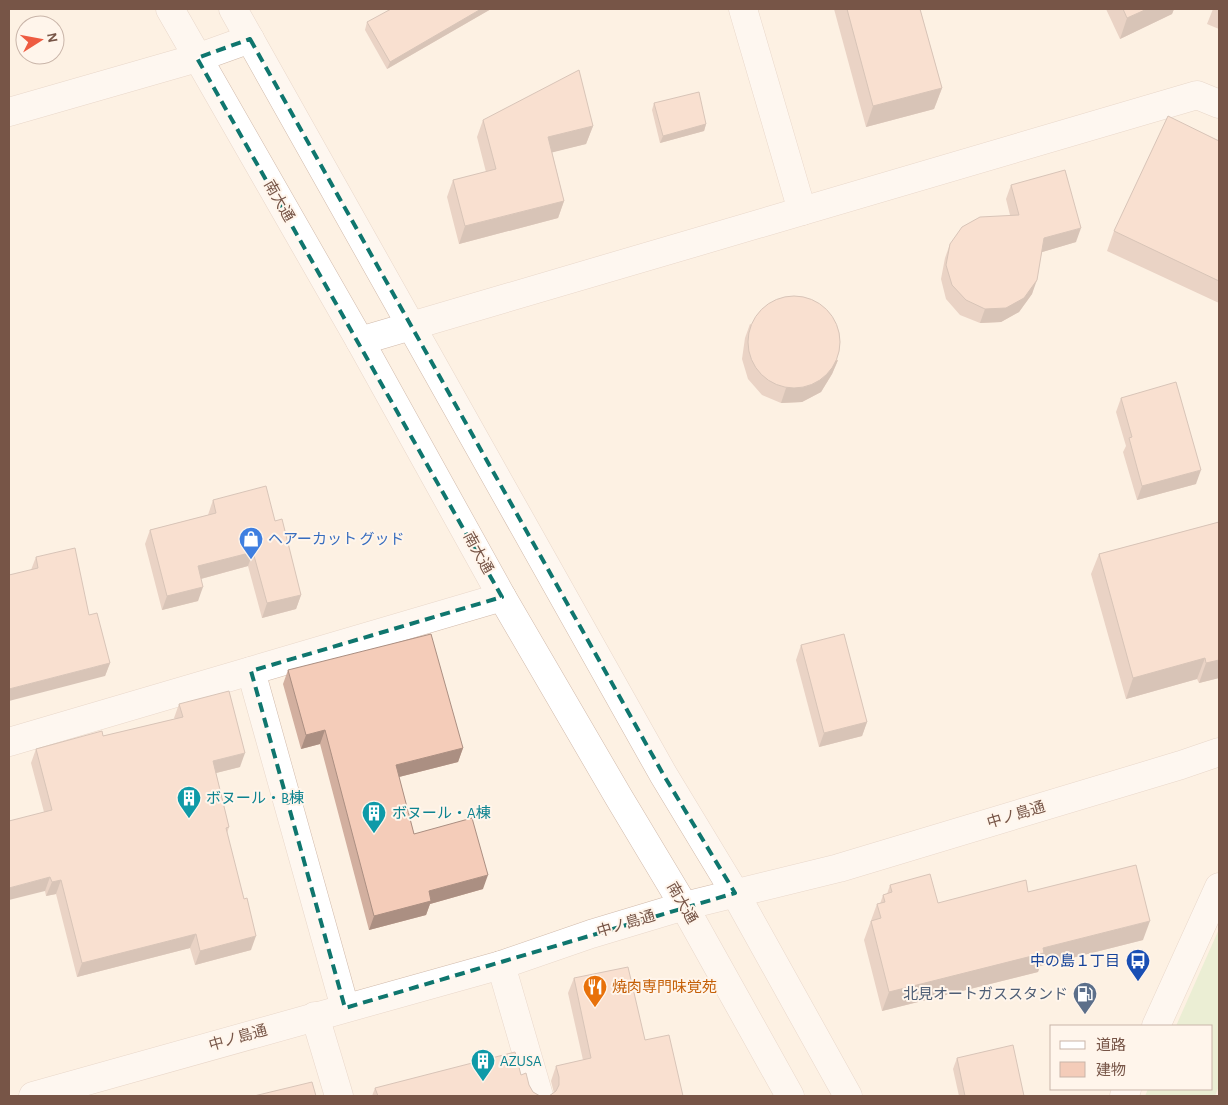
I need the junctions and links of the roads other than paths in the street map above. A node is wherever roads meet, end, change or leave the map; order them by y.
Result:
1 (170, 9) edge
2 (233, 9) edge
3 (743, 9) edge
4 (250, 39) junction
5 (197, 58) junction
6 (1219, 104) edge
7 (9, 112) edge
8 (802, 211) junction
9 (411, 326) junction
10 (360, 341) junction
11 (502, 597) junction
12 (251, 672) junction
13 (9, 742) edge
14 (1219, 752) edge
15 (1219, 887) edge
16 (736, 893) junction
17 (684, 906) junction
18 (501, 965) junction
19 (345, 1008) junction
20 (315, 1016) junction
21 (1156, 1025) edge
22 (33, 1096) edge
23 (339, 1096) edge
24 (539, 1096) edge
25 (790, 1096) edge
26 (848, 1096) edge

1 - 5 street, 南大通
2 - 4 street
3 - 8 street
4 - 5 street
4 - 9 street
5 - 7 street
5 - 10 street, 南大通
6 - 8 street
8 - 9 street
9 - 10 street
9 - 16 street
10 - 11 street, 南大通
11 - 12 street
11 - 17 street, 南大通
12 - 13 street
12 - 19 street
14 - 16 street, 中ノ島通
15 - 21 street
16 - 17 street, 中ノ島通
16 - 26 street
17 - 18 street, 中ノ島通
17 - 25 street, 南大通
18 - 19 street, 中ノ島通
18 - 24 street
19 - 20 street, 中ノ島通
20 - 22 street, 中ノ島通
20 - 23 street

